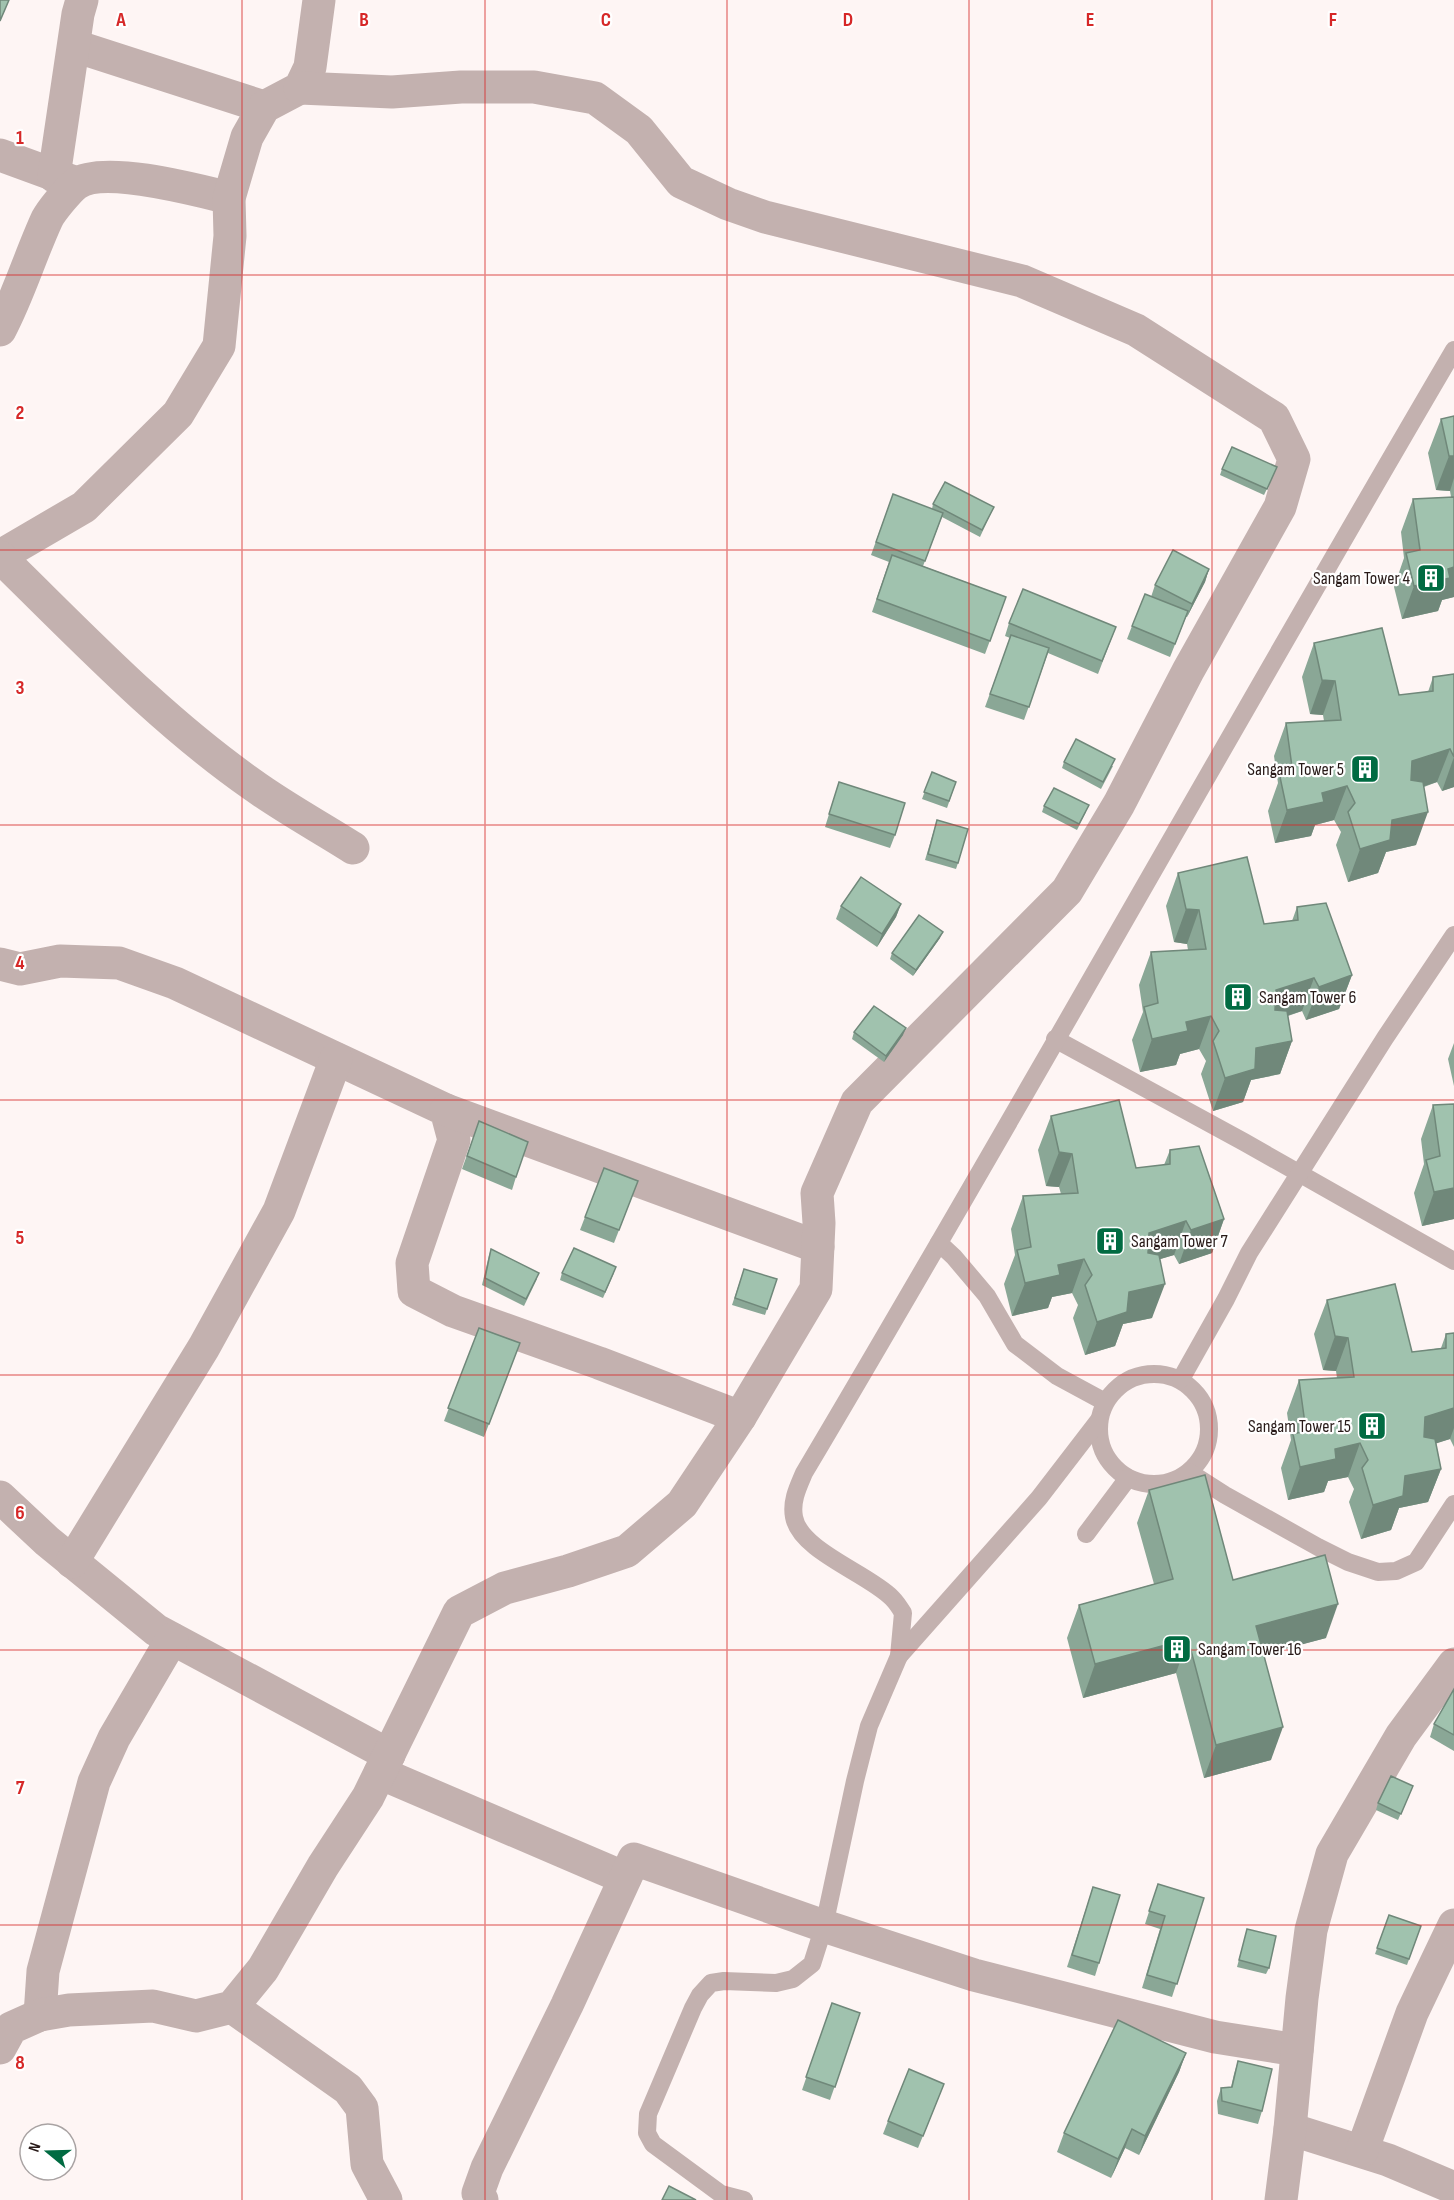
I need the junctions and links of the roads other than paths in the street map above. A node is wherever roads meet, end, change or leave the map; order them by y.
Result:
1 (82, 0) edge
2 (319, 0) edge
3 (75, 46) junction
4 (300, 88) junction
5 (264, 107) junction
6 (0, 155) edge
7 (65, 179) junction
8 (229, 198) junction
9 (0, 330) edge
10 (1454, 350) edge
11 (0, 557) edge
12 (353, 849) dead end
13 (1454, 934) edge
14 (0, 964) edge
15 (1055, 1040) junction
16 (336, 1059) junction
17 (446, 1110) junction
18 (1300, 1174) junction
19 (939, 1243) junction
20 (818, 1247) junction
21 (1454, 1261) edge
22 (1181, 1379) junction
23 (1105, 1402) junction
24 (740, 1417) junction
25 (1099, 1420) junction
26 (1189, 1472) junction
27 (1128, 1478) junction
28 (0, 1497) edge
29 (1454, 1504) edge
30 (1086, 1534) dead end
31 (72, 1562) junction
32 (172, 1639) junction
33 (899, 1656) junction
34 (1454, 1664) edge
35 (385, 1764) junction
36 (625, 1878) junction
37 (1454, 1925) edge
38 (824, 1926) junction
39 (232, 2007) junction
40 (40, 2015) junction
41 (4, 2031) edge
42 (1297, 2050) junction
43 (1290, 2129) junction
44 (1362, 2151) junction
45 (1454, 2188) edge
46 (386, 2200) edge
47 (482, 2200) edge
48 (744, 2200) edge
49 (1281, 2200) edge

1 - 3 street
2 - 4 street
3 - 5 street
3 - 7 street
4 - 5 street
4 - 20 street
5 - 8 street
6 - 7 street
7 - 8 street
7 - 9 street
8 - 11 street
10 - 15 lane
11 - 12 street
13 - 18 lane
14 - 16 street
15 - 18 lane
15 - 19 lane
16 - 17 street
16 - 31 street
17 - 20 street
17 - 24 street
18 - 21 lane
18 - 22 lane
19 - 23 lane
19 - 33 lane
20 - 24 street
22 - 23 lane
22 - 26 lane
23 - 25 lane
24 - 35 street
25 - 27 lane
25 - 33 lane
26 - 27 lane
26 - 29 lane
27 - 30 lane
28 - 31 street
31 - 32 street
32 - 35 street
32 - 40 street
33 - 38 lane
34 - 42 street
35 - 36 street
35 - 39 street
36 - 38 street
36 - 47 street
37 - 44 street
38 - 42 street
38 - 48 lane
39 - 40 street
39 - 46 street
40 - 41 street
42 - 43 street
43 - 44 street
43 - 49 street
44 - 45 street

